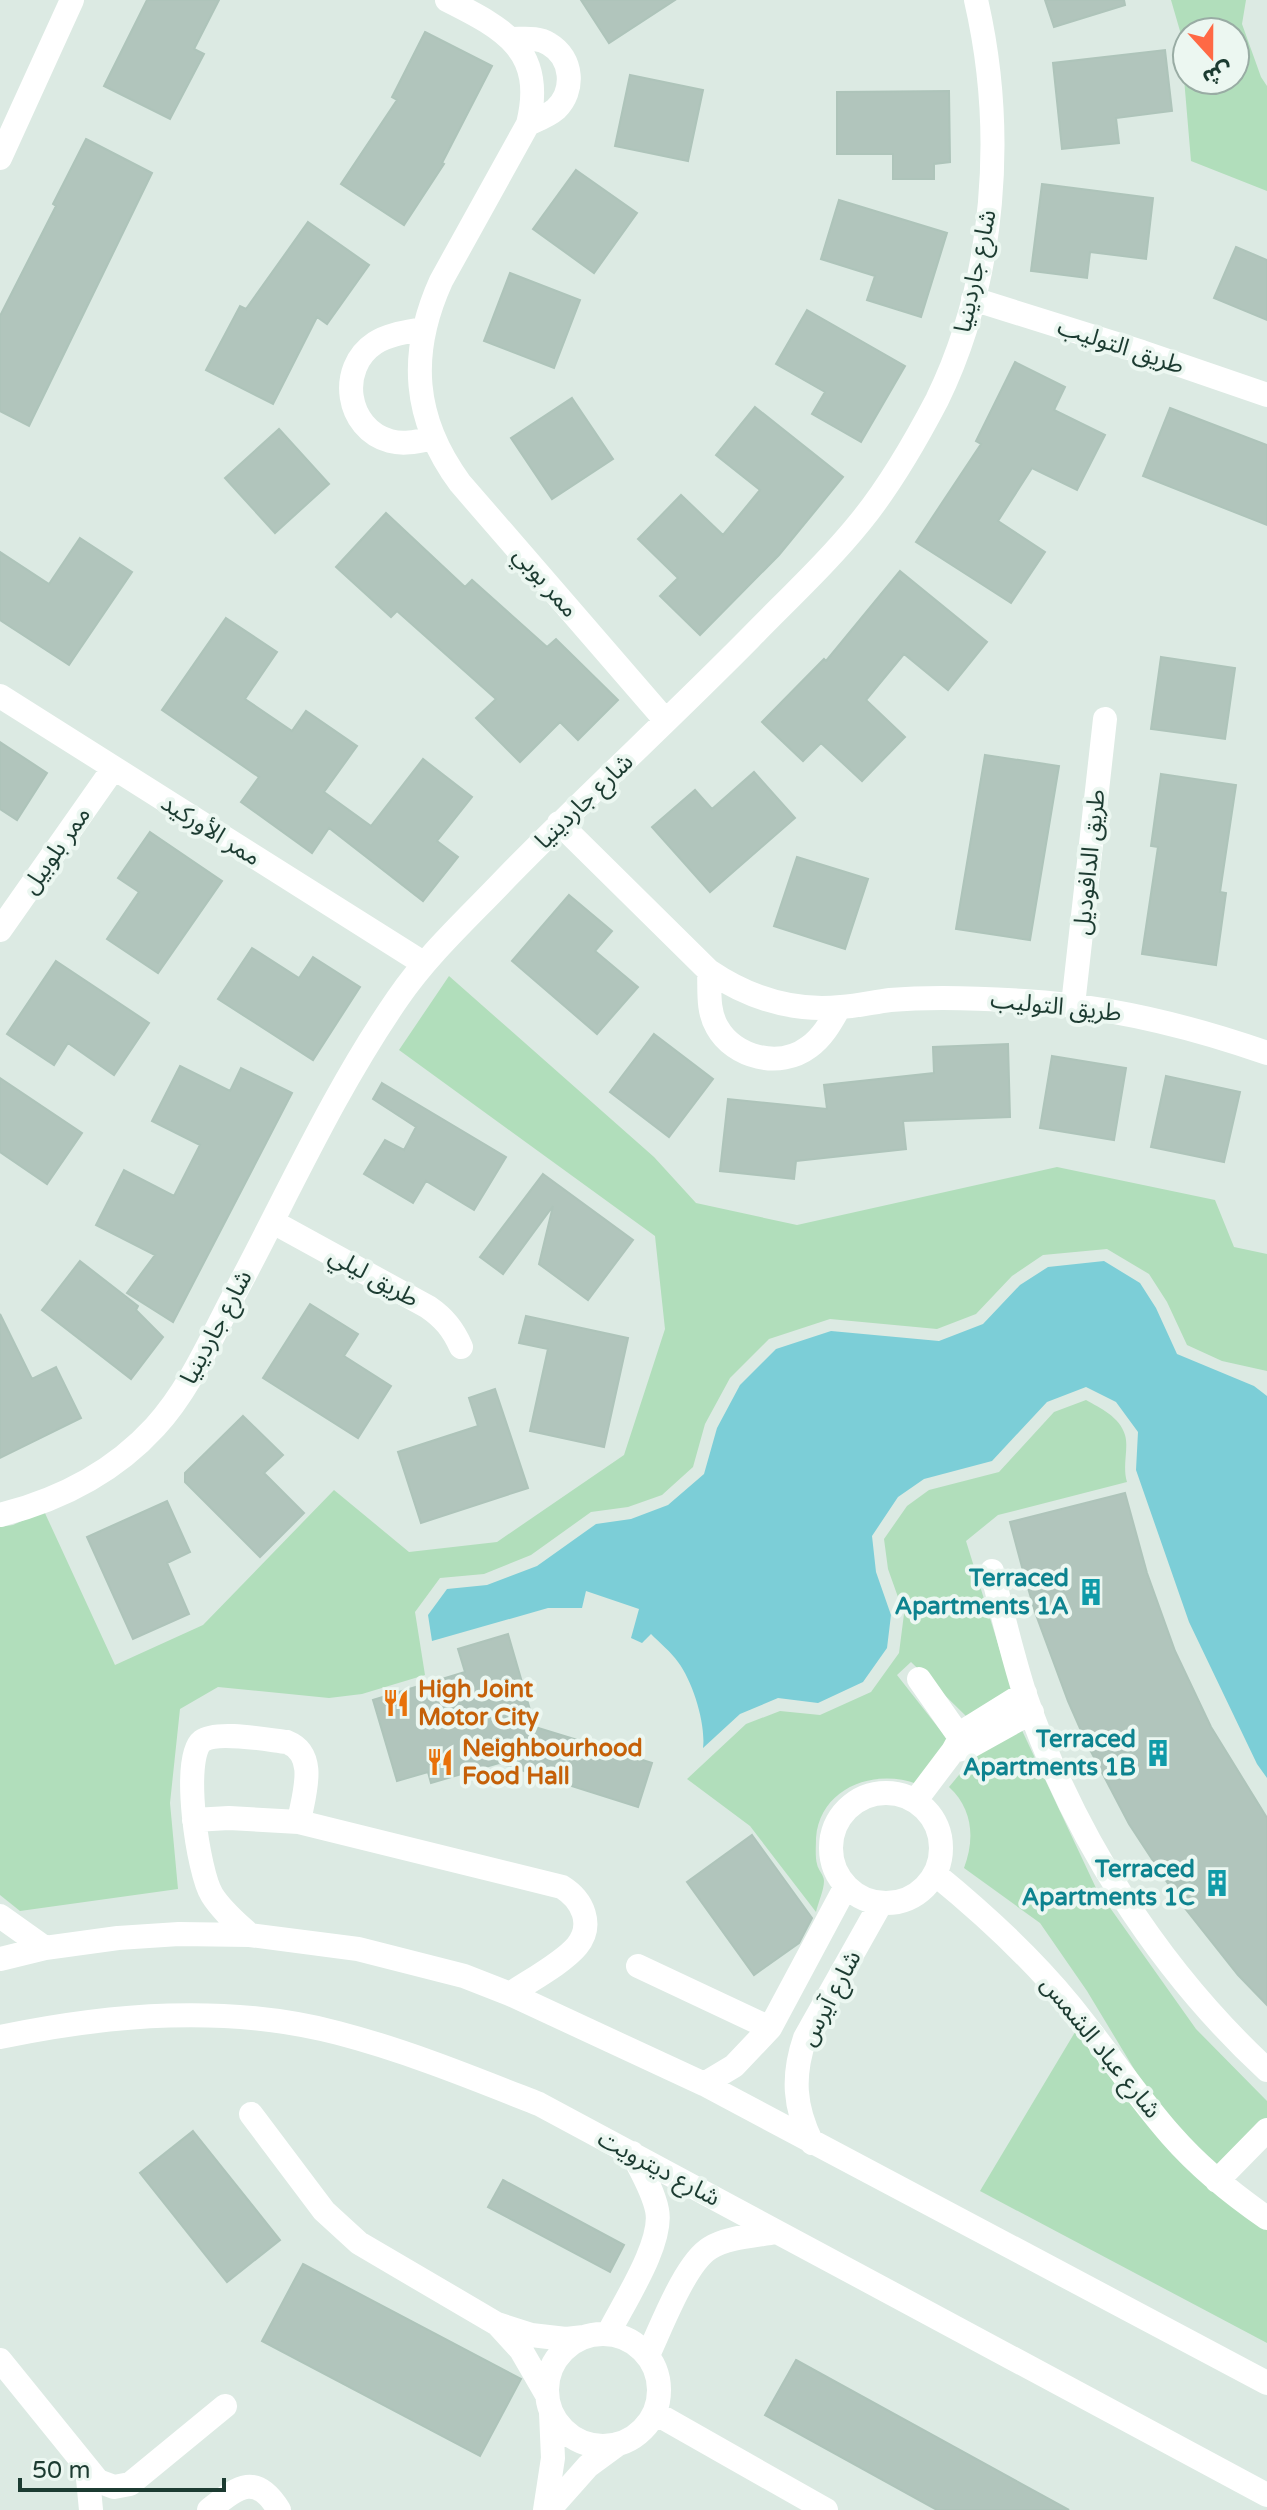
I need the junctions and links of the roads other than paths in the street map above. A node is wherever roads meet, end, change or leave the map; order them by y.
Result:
1 (72, 0) edge
2 (447, 0) edge
3 (976, 0) edge
4 (512, 39) junction
5 (528, 124) junction
6 (0, 158) edge
7 (973, 299) junction
8 (423, 329) junction
9 (1267, 395) edge
10 (434, 438) junction
11 (0, 696) edge
12 (1105, 719) dead end
13 (666, 721) junction
14 (113, 769) junction
15 (559, 823) junction
16 (0, 930) edge
17 (423, 963) junction
18 (709, 971) junction
19 (1073, 1005) junction
20 (839, 1008) junction
21 (1267, 1053) edge
22 (273, 1222) junction
23 (461, 1347) dead end
24 (0, 1515) edge
25 (992, 1571) dead end
26 (919, 1679) dead end
27 (1028, 1703) junction
28 (956, 1743) junction
29 (916, 1800) junction
30 (194, 1820) junction
31 (299, 1822) junction
32 (935, 1874) junction
33 (846, 1886) junction
34 (881, 1903) junction
35 (0, 1916) edge
36 (250, 1935) junction
37 (45, 1948) junction
38 (0, 1959) edge
39 (638, 1966) dead end
40 (510, 1994) junction
41 (770, 2028) junction
42 (0, 2037) edge
43 (1267, 2070) edge
44 (704, 2084) junction
45 (251, 2114) dead end
46 (1267, 2130) edge
47 (812, 2143) junction
48 (632, 2153) junction
49 (1217, 2181) junction
50 (1267, 2218) edge
51 (776, 2232) junction
52 (497, 2324) junction
53 (596, 2336) junction
54 (648, 2355) junction
55 (0, 2360) edge
56 (1267, 2383) edge
57 (549, 2404) junction
58 (225, 2406) dead end
59 (655, 2413) junction
60 (618, 2444) junction
61 (87, 2468) junction
62 (1267, 2495) edge
63 (91, 2510) edge
64 (209, 2510) edge
65 (279, 2510) edge
66 (547, 2510) edge
67 (826, 2510) edge

1 - 6 street
2 - 4 street, ممر بوبي
3 - 7 street, شارع جاردينيا
4 - 5 street, ممر بوبي
4 - 5 street, ممر بوبي
5 - 8 street, ممر بوبي
7 - 9 street, طريق التوليب
7 - 13 street, شارع جاردينيا
8 - 10 street, ممر بوبي
8 - 10 street
10 - 13 street, ممر بوبي
11 - 14 street, ممر الأوركيد
12 - 19 street, طريق الدافوديل
13 - 15 street, شارع جاردينيا
14 - 16 street, ممر بلوبيل
14 - 17 street, ممر الأوركيد
15 - 17 street, شارع جاردينيا
15 - 18 street, طريق التوليب
17 - 22 street, شارع جاردينيا
18 - 20 street, طريق التوليب
18 - 20 street
19 - 20 street, طريق التوليب
19 - 21 street, طريق التوليب
22 - 23 street, طريق ليلي
22 - 24 street, شارع جاردينيا
25 - 27 street
26 - 28 street
27 - 28 street
27 - 43 street
28 - 29 street
29 - 32 street
29 - 33 street
30 - 31 street
30 - 31 street
30 - 36 street
31 - 40 street
32 - 34 street
32 - 49 street, شارع عباد الشمس
33 - 34 street
33 - 41 street, شارع آيرس
34 - 47 street, شارع آيرس
35 - 37 street
36 - 37 street
36 - 40 street
37 - 38 street
39 - 41 street
40 - 44 street
41 - 44 street, شارع آيرس
42 - 48 street, شارع ديترويت
44 - 47 street
45 - 52 street
46 - 49 street
47 - 56 street
48 - 51 street, شارع ديترويت
48 - 53 street
49 - 50 street, شارع عباد الشمس
51 - 54 street
51 - 62 street, شارع ديترويت
52 - 53 street
52 - 57 street
53 - 54 street
53 - 57 street
54 - 59 street
55 - 61 street
57 - 60 street
57 - 66 street
58 - 61 street
59 - 60 street
59 - 67 street
60 - 66 street
61 - 63 street
64 - 65 street

